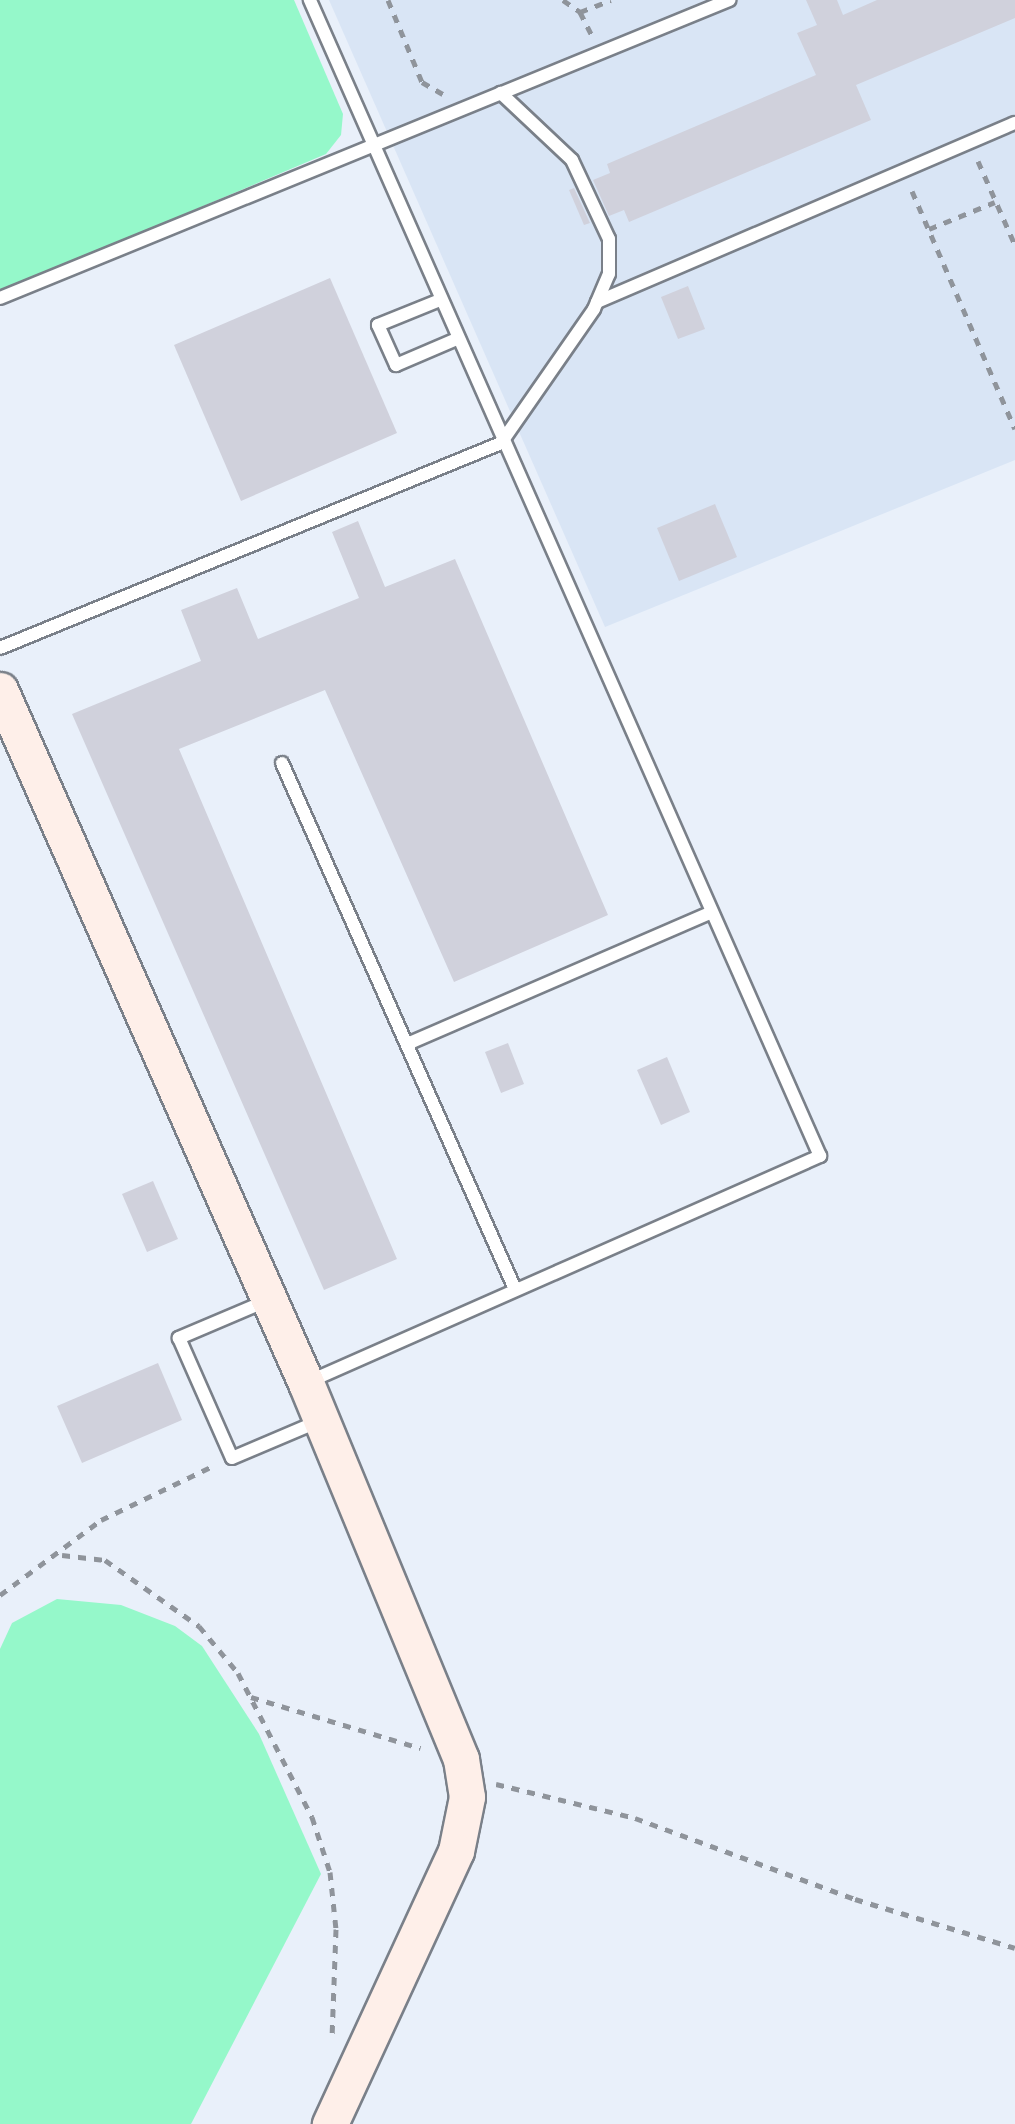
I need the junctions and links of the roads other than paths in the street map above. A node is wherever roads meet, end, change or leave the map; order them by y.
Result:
1 (310, 0) edge
2 (729, 0) edge
3 (501, 94) junction
4 (1015, 122) edge
5 (372, 146) junction
6 (0, 298) edge
7 (440, 300) junction
8 (597, 302) junction
9 (458, 339) junction
10 (501, 443) junction
11 (0, 648) edge
12 (0, 690) edge
13 (282, 764) dead end
14 (712, 912) junction
15 (407, 1044) junction
16 (515, 1289) junction
17 (268, 1300) junction
18 (306, 1383) junction
19 (321, 1420) junction
20 (330, 2124) edge

1 - 5 lane
2 - 3 lane
3 - 5 lane
3 - 8 lane
4 - 8 lane
5 - 6 lane
5 - 7 lane
7 - 9 lane
7 - 9 lane
8 - 10 lane
9 - 10 lane
10 - 11 lane
10 - 14 lane
12 - 17 street
13 - 15 lane
14 - 15 lane
14 - 16 lane
15 - 16 lane
16 - 18 lane
17 - 18 street
17 - 19 lane
18 - 19 street
19 - 20 street

